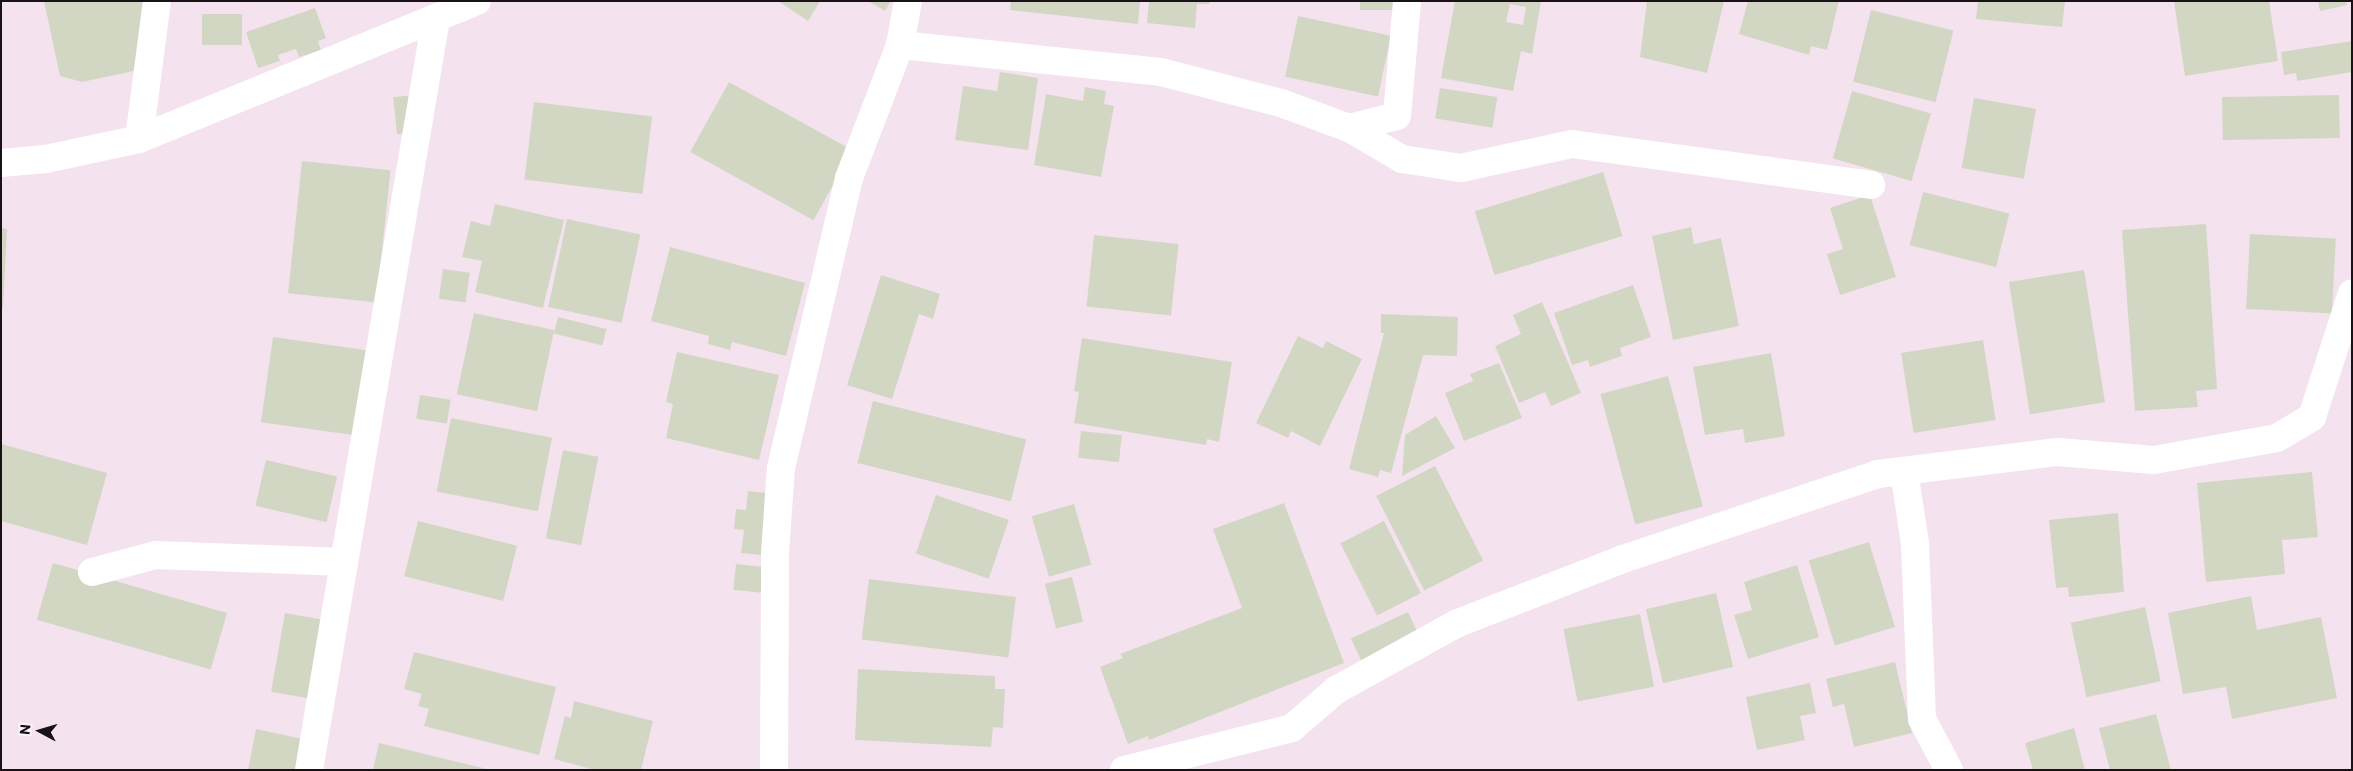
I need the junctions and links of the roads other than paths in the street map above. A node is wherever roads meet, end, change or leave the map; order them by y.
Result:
1 (157, 1) edge
2 (477, 1) edge
3 (908, 1) edge
4 (1407, 1) edge
5 (436, 18) junction
6 (900, 45) junction
7 (1348, 128) junction
8 (140, 139) junction
9 (1, 163) edge
10 (1871, 185) dead end
11 (2352, 293) edge
12 (1904, 471) junction
13 (344, 562) junction
14 (92, 572) dead end
15 (308, 770) edge
16 (774, 770) edge
17 (1124, 770) edge
18 (1949, 770) edge

1 - 8 street
2 - 5 street
3 - 6 street
4 - 7 street
5 - 8 street
5 - 13 street
6 - 7 street
6 - 16 street
7 - 10 street
8 - 9 street
11 - 12 street
12 - 17 street
12 - 18 street
13 - 14 street
13 - 15 street

